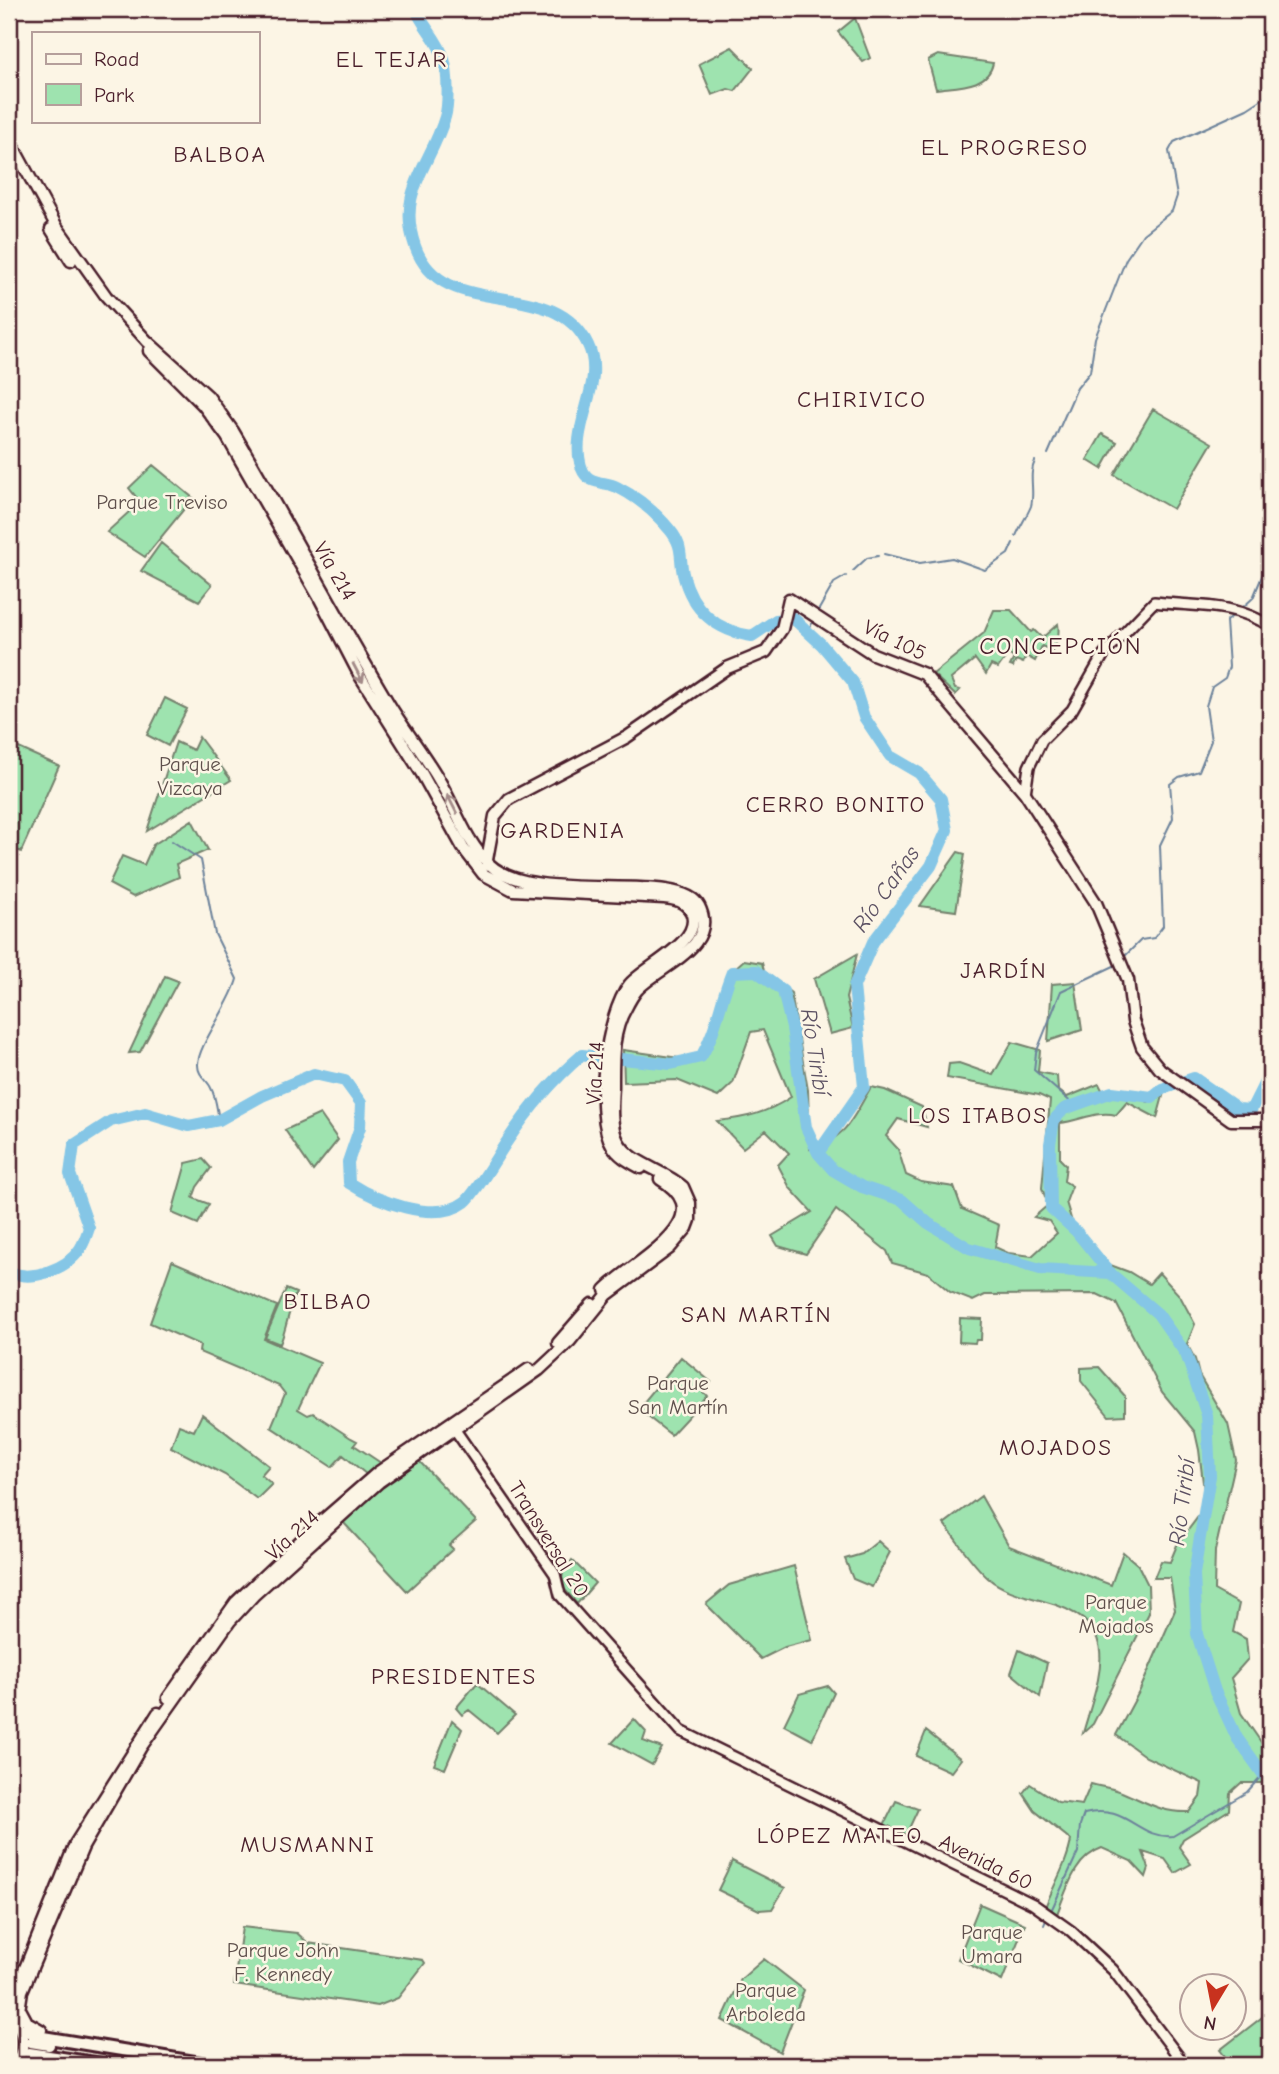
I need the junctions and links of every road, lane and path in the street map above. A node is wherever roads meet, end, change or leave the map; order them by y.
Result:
1 (9, 139) edge
2 (9, 152) edge
3 (1270, 626) edge
4 (1025, 793) junction
5 (487, 862) junction
6 (483, 874) junction
7 (611, 1041) junction
8 (1270, 1120) edge
9 (453, 1427) junction
10 (681, 1731) joint
11 (9, 1996) edge
12 (19, 2007) junction
13 (15, 2024) edge
14 (41, 2030) dead end
15 (14, 2065) edge
16 (108, 2065) edge
17 (187, 2065) edge
18 (213, 2065) edge
19 (1185, 2065) edge

5 -> 1 main road, Vía 214
2 -> 6 main road, Vía 214
3 - 4 street
4 - 5 main road, Vía 105
4 - 8 main road, Vía 105
5 - 6 main road, Vía 105
5 - 7 main road, Vía 214
6 - 7 main road, Vía 214
7 - 9 main road, Vía 214
9 - 10 street, Transversal 20
9 - 11 main road, Vía 214
9 - 12 main road, Vía 214
10 - 19 street, Avenida 60
12 - 13 main road, Vía 214
12 - 14 main road
13 - 15 main road, Vía 214
13 - 18 highway
16 - 17 highway

